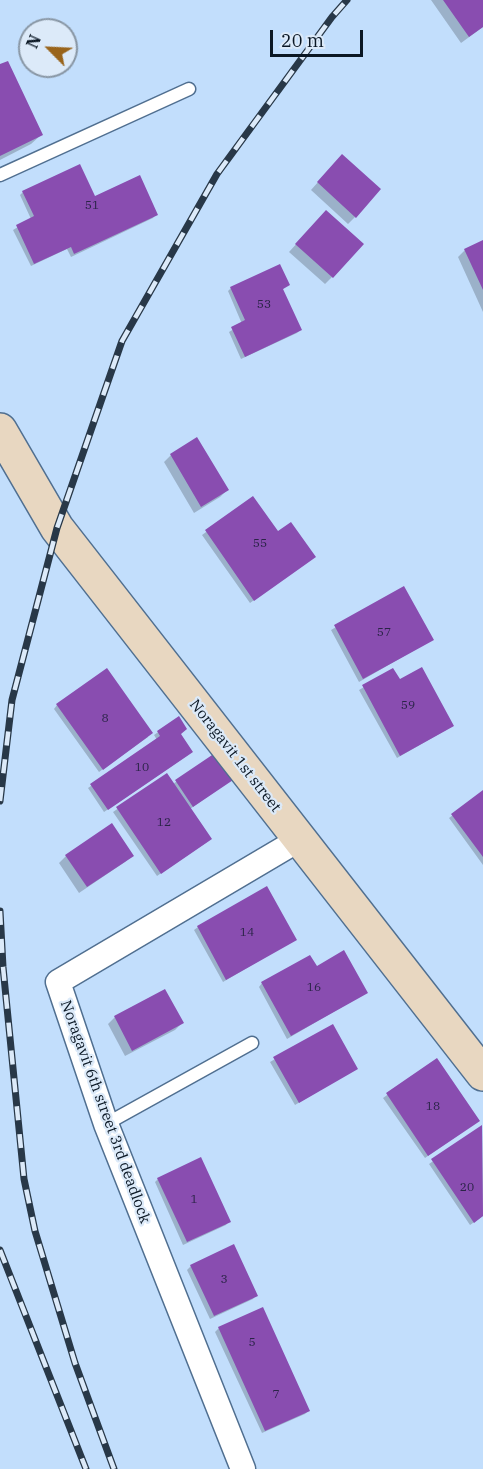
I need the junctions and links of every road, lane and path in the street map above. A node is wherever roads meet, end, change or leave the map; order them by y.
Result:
1 (189, 89) dead end
2 (0, 175) edge
3 (0, 430) edge
4 (300, 839) junction
5 (252, 1043) dead end
6 (483, 1074) edge
7 (106, 1124) junction
8 (243, 1469) edge

1 - 2 lane
3 - 4 main road, Noragavit 1st street
4 - 6 main road, Noragavit 1st street
4 - 7 street, Noragavit 6th street 3rd deadlock
5 - 7 lane
7 - 8 street, Noragavit 6th street 3rd deadlock

